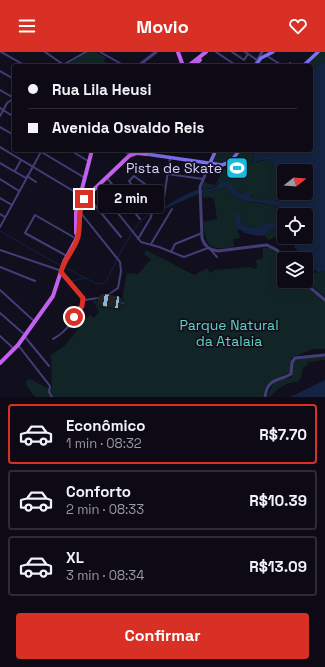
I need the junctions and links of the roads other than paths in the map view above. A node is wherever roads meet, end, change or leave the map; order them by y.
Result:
1 (1, 52) edge
2 (45, 52) edge
3 (86, 52) edge
4 (100, 52) edge
5 (154, 52) edge
6 (178, 52) edge
7 (206, 52) edge
8 (210, 52) edge
9 (216, 52) edge
10 (232, 52) edge
11 (245, 52) edge
12 (262, 52) edge
13 (273, 52) edge
14 (318, 52) edge
15 (248, 54) junction
16 (267, 55) junction
17 (256, 63) edge
18 (22, 64) edge
19 (61, 64) edge
20 (64, 64) edge
21 (121, 64) edge
22 (140, 64) edge
23 (183, 64) edge
24 (192, 64) edge
25 (192, 64) edge
26 (234, 64) edge
27 (280, 64) edge
28 (305, 64) edge
29 (0, 71) edge
30 (12, 78) edge
31 (0, 90) edge
32 (12, 97) edge
33 (12, 99) edge
34 (0, 108) edge
35 (3, 110) junction
36 (0, 116) edge
37 (12, 116) edge
38 (0, 127) edge
39 (12, 135) edge
40 (0, 148) edge
41 (40, 152) edge
42 (42, 152) edge
43 (73, 152) edge
44 (91, 152) edge
45 (122, 152) edge
46 (147, 152) edge
47 (215, 152) edge
48 (238, 152) edge
49 (128, 154) junction
50 (170, 158) junction
51 (21, 160) junction
52 (89, 161) junction
53 (0, 163) edge
54 (210, 163) junction
55 (33, 167) junction
56 (15, 172) junction
57 (168, 174) junction
58 (27, 177) junction
59 (85, 178) junction
60 (107, 178) junction
61 (0, 179) edge
62 (203, 179) junction
63 (36, 182) dead end
64 (97, 187) junction
65 (19, 191) junction
66 (87, 196) junction
67 (81, 197) junction
68 (0, 198) edge
69 (12, 205) junction
70 (172, 208) dead end
71 (78, 210) junction
72 (0, 214) edge
73 (5, 217) junction
74 (140, 219) dead end
75 (0, 227) edge
76 (202, 233) junction
77 (121, 237) dead end
78 (75, 238) junction
79 (138, 239) junction
80 (151, 244) junction
81 (209, 249) junction
82 (0, 250) edge
83 (171, 252) junction
84 (279, 252) edge
85 (65, 255) junction
86 (217, 257) dead end
87 (0, 267) edge
88 (61, 268) junction
89 (35, 281) dead end
90 (310, 288) edge
91 (0, 290) edge
92 (83, 298) junction
93 (98, 298) junction
94 (325, 300) edge
95 (123, 303) dead end
96 (0, 313) edge
97 (34, 321) junction
98 (24, 335) junction
99 (0, 336) edge
100 (53, 339) dead end
101 (19, 347) junction
102 (14, 349) junction
103 (325, 355) edge
104 (1, 359) edge
105 (49, 366) dead end
106 (52, 397) edge
107 (265, 397) edge

1 - 18 street
2 - 19 street
3 - 20 street
4 - 21 street
5 - 22 street
6 - 23 main road
7 - 24 main road
8 - 25 main road
9 - 26 street
10 - 15 street
11 - 15 street
12 - 17 street
13 - 16 main road
14 - 28 main road
15 - 17 street
16 - 17 main road
16 - 27 street
29 - 30 street
31 - 32 street
33 - 35 street
34 - 35 street
35 - 36 street
35 - 37 street
38 - 39 street
40 - 51 street
41 - 55 street
42 - 59 street
43 - 52 street
44 - 52 main road
45 - 49 main road
46 - 49 main road
46 - 50 main road
47 - 54 main road
48 - 54 main road
49 - 60 main road
50 - 54 main road
50 - 57 street
51 - 55 street
51 - 56 street
52 - 59 main road
53 - 56 street
54 - 62 street
55 - 58 street
55 - 67 street
56 - 58 street
57 - 62 street
57 - 79 street
58 - 63 street
58 - 65 street
59 - 67 main road
60 - 64 main road
60 - 74 street
61 - 65 street
62 - 76 street
64 - 66 main road
64 - 79 street
65 - 69 street
66 - 67 main road
66 - 77 street
67 - 71 main road
68 - 69 street
69 - 73 street
70 - 80 street
71 - 78 main road
71 - 88 main road
71 - 93 street
72 - 73 street
73 - 75 street
76 - 81 street
76 - 83 street
78 - 85 main road
78 - 85 street
79 - 80 street
80 - 83 street
81 - 83 street
81 - 84 street
81 - 86 street
82 - 88 street
85 - 88 main road
87 - 89 street
88 - 92 street
88 - 97 main road
88 - 98 main road
90 - 94 street
91 - 97 street
92 - 93 street
92 - 100 street
93 - 95 street
96 - 98 street
97 - 98 main road
98 - 101 main road
98 - 102 main road
98 - 105 street
99 - 102 street
101 - 102 main road
101 - 106 street
102 - 104 main road
103 - 107 street

